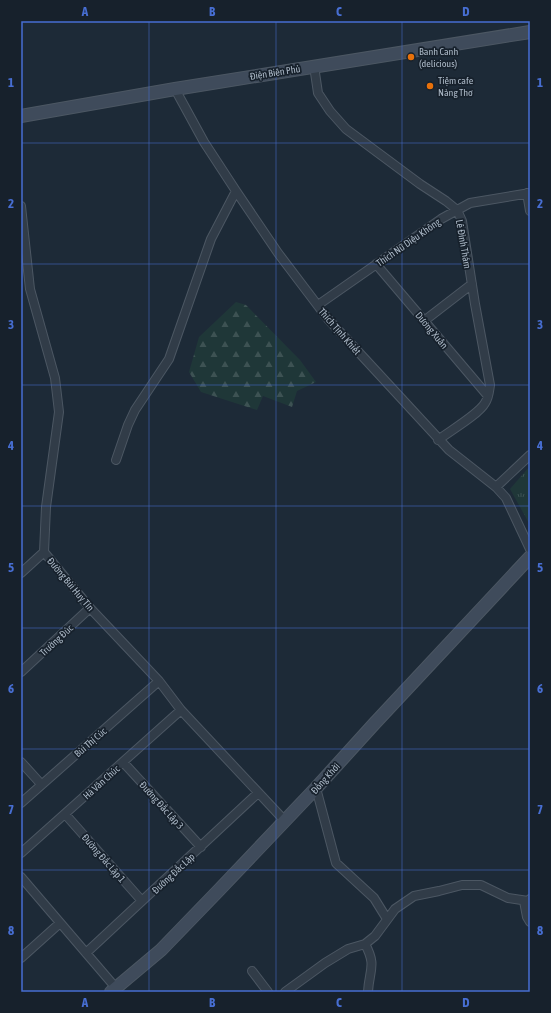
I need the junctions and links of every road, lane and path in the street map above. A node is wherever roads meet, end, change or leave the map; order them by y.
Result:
1 (530, 32) edge
2 (314, 66) junction
3 (175, 89) junction
4 (21, 116) edge
5 (236, 191) junction
6 (529, 193) edge
7 (21, 207) edge
8 (457, 210) junction
9 (530, 211) edge
10 (376, 264) junction
11 (472, 284) junction
12 (318, 305) junction
13 (424, 321) junction
14 (488, 396) junction
15 (438, 440) junction
16 (530, 455) edge
17 (116, 460) dead end
18 (496, 487) junction
19 (530, 549) edge
20 (44, 552) junction
21 (530, 557) edge
22 (21, 573) edge
23 (90, 608) junction
24 (21, 672) edge
25 (159, 681) junction
26 (181, 710) junction
27 (21, 762) edge
28 (123, 762) junction
29 (41, 784) junction
30 (316, 788) junction
31 (258, 793) junction
32 (21, 803) edge
33 (65, 814) junction
34 (285, 821) junction
35 (201, 847) junction
36 (21, 853) edge
37 (21, 877) edge
38 (527, 900) edge
39 (142, 901) junction
40 (387, 919) junction
41 (530, 922) edge
42 (60, 923) junction
43 (365, 944) junction
44 (86, 953) junction
45 (21, 958) edge
46 (252, 970) dead end
47 (114, 990) edge
48 (268, 992) edge
49 (285, 992) edge
50 (368, 992) edge

1 - 2 street, Điện Biên Phủ
2 - 3 street, Điện Biên Phủ
2 - 8 street, Lê Đình Thám
3 - 4 street, Điện Biên Phủ
3 - 5 street, Thích Tịnh Khiết
5 - 12 street, Thích Tịnh Khiết
5 - 17 street
6 - 8 street, Thích Nữ Diệu Không
6 - 9 street
7 - 20 street, Đường Bùi Huy Tín
8 - 10 street, Thích Nữ Diệu Không
8 - 11 street, Lê Đình Thám
10 - 12 street, Thích Nữ Diệu Không
10 - 13 street, Dương Xuân
11 - 13 street
11 - 14 street, Lê Đình Thám
12 - 15 street, Thích Tịnh Khiết
13 - 14 street, Dương Xuân
14 - 15 street
15 - 18 street, Thích Tịnh Khiết
16 - 18 street
18 - 19 street, Thích Tịnh Khiết
20 - 22 street
20 - 23 street, Đường Bùi Huy Tín
21 - 30 street, Đồng Khởi
23 - 24 street, Trường Đúc
23 - 25 street, Đường Bùi Huy Tín
25 - 26 street, Đường Bùi Huy Tín
25 - 29 street, Bùi Thị Cúc
26 - 28 street, Hà Văn Chúc
26 - 31 street, Đường Bùi Huy Tín
27 - 29 street
28 - 33 street, Hà Văn Chúc
28 - 35 street, Đường Đắc Lập 3
29 - 32 street, Bùi Thị Cúc
30 - 34 street, Đồng Khởi
30 - 40 street
31 - 34 street, Đường Bùi Huy Tín
31 - 35 street, Đường Đắc Lập
33 - 36 street, Hà Văn Chúc
33 - 39 street, Đường Đắc Lập 1
34 - 47 street, Đồng Khởi
35 - 39 street, Đường Đắc Lập
37 - 42 street
38 - 40 street
38 - 41 street
39 - 44 street, Đường Đắc Lập
40 - 43 street
42 - 44 street
42 - 45 street
43 - 49 street
43 - 50 street
44 - 47 street
46 - 48 street

